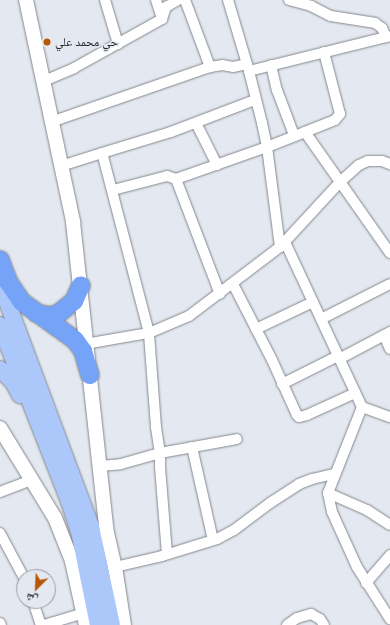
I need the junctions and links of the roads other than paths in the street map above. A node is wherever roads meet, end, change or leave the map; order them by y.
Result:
1 (26, 0) edge
2 (105, 0) edge
3 (156, 0) edge
4 (178, 0) edge
5 (185, 0) edge
6 (228, 0) edge
7 (289, 0) edge
8 (162, 19) junction
9 (388, 37) edge
10 (118, 44) junction
11 (324, 52) junction
12 (271, 65) junction
13 (210, 67) junction
14 (248, 67) junction
15 (44, 81) junction
16 (255, 100) junction
17 (51, 122) junction
18 (196, 123) junction
19 (305, 132) junction
20 (294, 135) junction
21 (267, 147) junction
22 (102, 153) junction
23 (390, 164) edge
24 (217, 165) junction
25 (61, 166) junction
26 (176, 179) junction
27 (340, 182) junction
28 (113, 190) junction
29 (283, 244) junction
30 (390, 253) edge
31 (0, 260) edge
32 (0, 283) edge
33 (233, 284) junction
34 (390, 284) edge
35 (81, 285) junction
36 (220, 294) junction
37 (313, 302) junction
38 (35, 313) junction
39 (321, 318) junction
40 (0, 325) edge
41 (256, 329) junction
42 (149, 332) junction
43 (387, 333) edge
44 (86, 344) junction
45 (390, 349) edge
46 (339, 357) junction
47 (0, 369) edge
48 (90, 375) junction
49 (282, 384) junction
50 (355, 393) junction
51 (362, 407) junction
52 (390, 417) edge
53 (0, 429) edge
54 (237, 439) dead end
55 (44, 441) junction
56 (192, 447) junction
57 (160, 453) junction
58 (100, 466) junction
59 (334, 474) junction
60 (32, 480) junction
61 (0, 492) edge
62 (328, 494) junction
63 (390, 526) edge
64 (0, 533) edge
65 (213, 540) junction
66 (167, 554) junction
67 (390, 555) edge
68 (115, 567) junction
69 (20, 569) edge
70 (366, 583) junction
71 (36, 609) edge
72 (85, 619) edge
73 (390, 619) edge
74 (41, 625) edge
75 (44, 625) edge
76 (98, 625) edge
77 (112, 625) edge
78 (124, 625) edge
79 (288, 625) edge
80 (324, 625) edge

1 - 15 main road
2 - 10 street
3 - 8 street
4 - 8 street
5 - 13 street
6 - 14 street
7 - 9 street
8 - 10 street
9 - 11 street
10 - 15 street
11 - 12 street
11 - 19 street
12 - 14 street
12 - 20 street
13 - 14 street
13 - 17 street
14 - 16 street
15 - 17 main road
16 - 18 street
16 - 21 street
17 - 25 main road
18 - 22 street
18 - 24 street
19 - 20 street
19 - 27 street
20 - 21 street
21 - 24 street
21 - 29 street
22 - 25 street
22 - 28 street
23 - 27 street
24 - 26 street
25 - 35 main road
26 - 28 street
26 - 36 street
27 - 29 street
27 - 30 street
28 - 42 street
29 - 33 street
29 - 37 street
31 - 38 highway
32 - 77 main road
33 - 36 street
33 - 41 street
34 - 39 street
35 - 38 highway
35 - 44 main road
36 - 42 street
37 - 39 street
37 - 41 street
38 - 48 highway
39 - 46 street
40 - 55 main road
41 - 49 street
42 - 44 street
42 - 57 street
43 - 45 street
43 - 46 street
44 - 48 main road
46 - 49 street
46 - 50 street
47 - 55 main road
48 - 58 main road
49 - 50 street
50 - 51 street
51 - 52 street
51 - 59 street
53 - 60 main road
54 - 56 street
55 - 76 main road
56 - 57 street
56 - 65 street
57 - 58 street
57 - 66 street
58 - 68 main road
59 - 62 street
59 - 65 street
60 - 61 street
60 - 72 main road
62 - 63 street
62 - 70 street
64 - 69 street
65 - 66 street
66 - 68 street
67 - 70 street
68 - 78 main road
70 - 73 street
71 - 74 street
72 - 75 street
79 - 80 street

